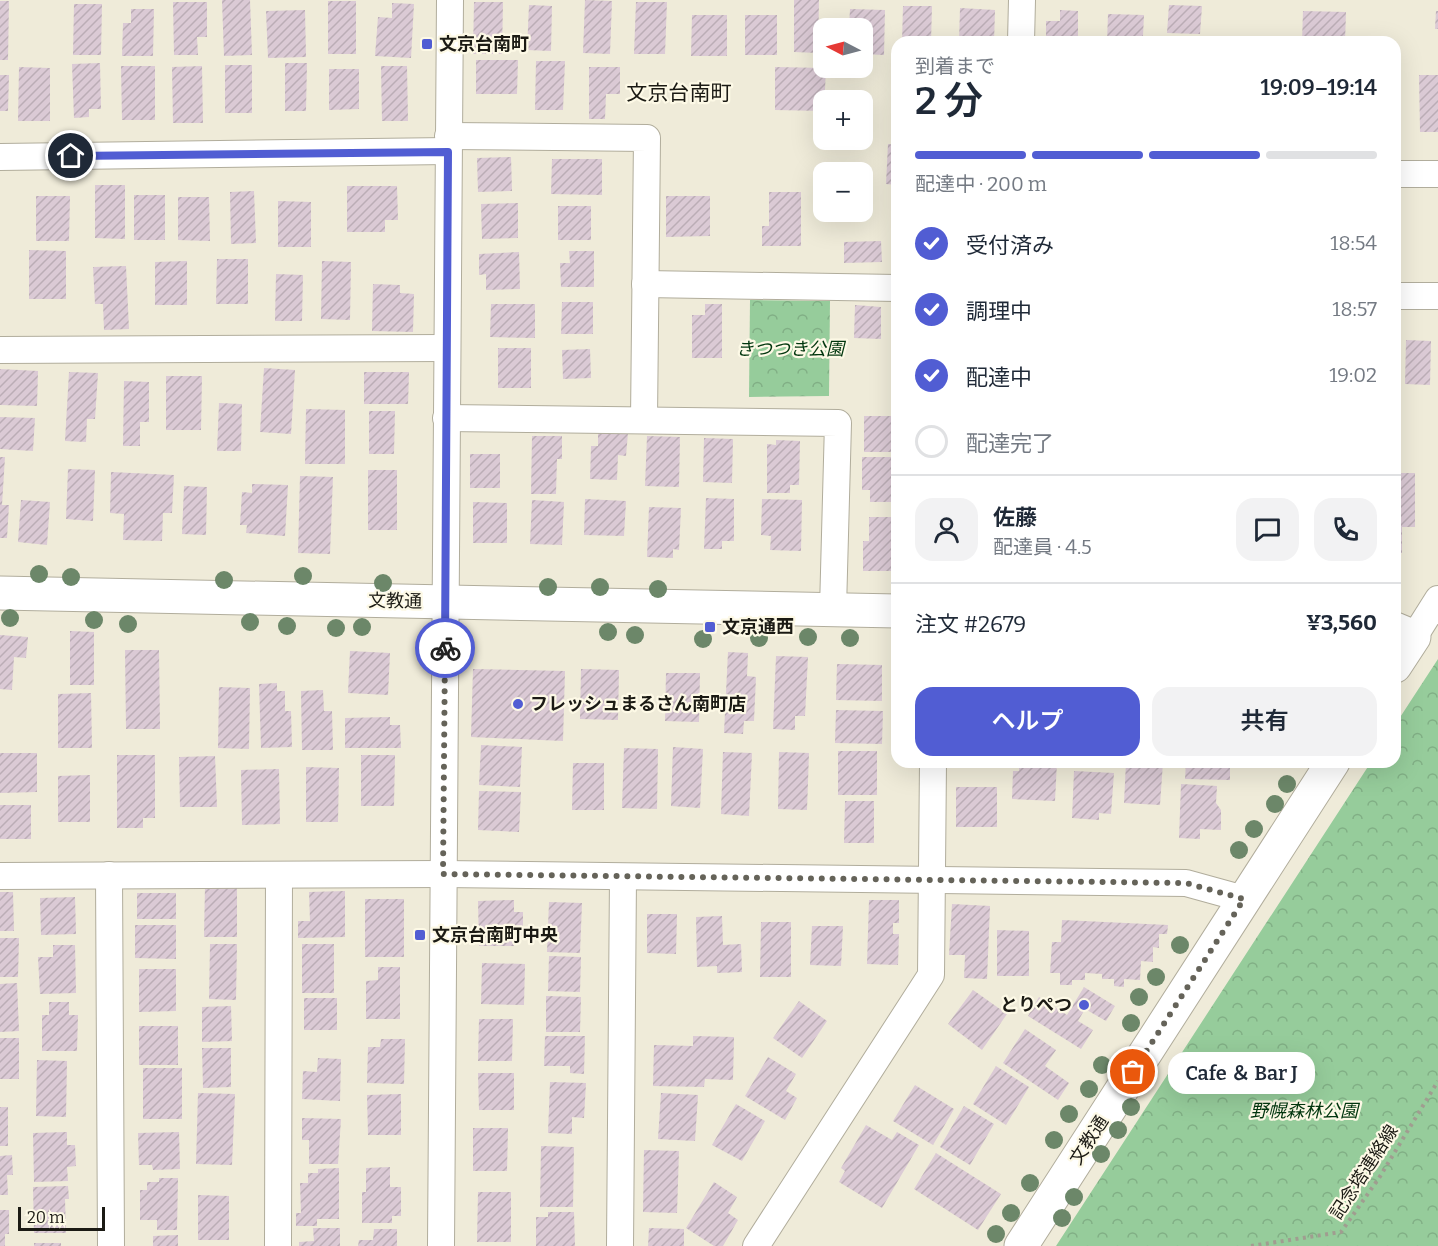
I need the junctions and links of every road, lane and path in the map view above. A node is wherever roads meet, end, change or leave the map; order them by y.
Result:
1 (450, 0) edge
2 (1022, 0) edge
3 (1021, 36) edge
4 (448, 144) junction
5 (0, 157) edge
6 (1401, 174) edge
7 (1438, 174) edge
8 (645, 284) junction
9 (891, 288) edge
10 (1401, 296) edge
11 (1438, 296) edge
12 (447, 348) junction
13 (0, 350) edge
14 (446, 418) junction
15 (644, 420) junction
16 (0, 593) edge
17 (1438, 599) edge
18 (445, 602) junction
19 (834, 609) junction
20 (891, 610) edge
21 (1404, 633) edge
22 (933, 768) edge
23 (1329, 768) edge
24 (443, 874) junction
25 (109, 875) junction
26 (279, 875) junction
27 (0, 876) edge
28 (623, 877) junction
29 (931, 879) junction
30 (1244, 899) junction
31 (1438, 1081) edge
32 (111, 1246) edge
33 (278, 1246) edge
34 (441, 1246) edge
35 (620, 1246) edge
36 (756, 1246) edge
37 (1021, 1246) edge
38 (1251, 1246) edge

1 - 4 street
2 - 3 street
4 - 5 street
4 - 8 street
4 - 12 street
6 - 7 street
8 - 9 street
8 - 15 street
10 - 11 street
12 - 13 street
12 - 14 street
14 - 15 street
14 - 18 street
15 - 19 street
16 - 18 street, 文教通
17 - 21 street
18 - 19 street, 文教通
18 - 24 street
19 - 20 street, 文教通
22 - 29 street
23 - 30 street, 文教通
24 - 26 street
24 - 28 street
24 - 34 street
25 - 26 street
25 - 27 street
25 - 32 street
26 - 33 street
28 - 29 street
28 - 35 street
29 - 30 street
29 - 36 street
30 - 37 street, 文教通
31 - 38 path, 記念塔連絡線

